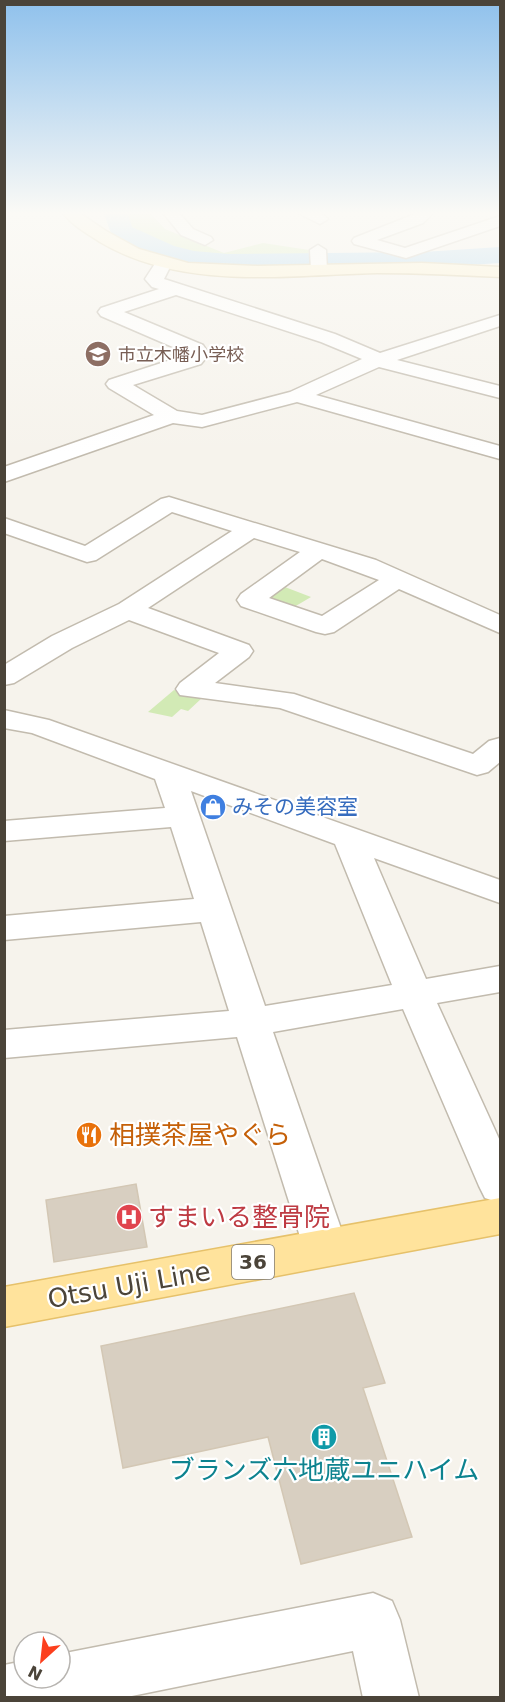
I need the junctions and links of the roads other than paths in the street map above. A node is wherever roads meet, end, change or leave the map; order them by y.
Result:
1 (163, 293) edge
2 (190, 293) edge
3 (501, 320) edge
4 (379, 360) junction
5 (501, 392) edge
6 (297, 396) junction
7 (171, 416) junction
8 (501, 453) edge
9 (4, 475) edge
10 (4, 525) edge
11 (251, 530) junction
12 (320, 549) junction
13 (397, 579) junction
14 (128, 610) junction
15 (501, 625) edge
16 (12, 665) edge
17 (6, 721) edge
18 (501, 747) edge
19 (169, 773) junction
20 (183, 816) junction
21 (4, 831) edge
22 (349, 838) junction
23 (501, 892) edge
24 (215, 909) junction
25 (4, 928) edge
26 (501, 979) edge
27 (415, 995) junction
28 (253, 1022) junction
29 (4, 1044) edge
30 (501, 1186) edge
31 (501, 1216) edge
32 (325, 1246) junction
33 (4, 1307) edge
34 (4, 1693) edge
35 (391, 1698) edge

1 - 7 street
2 - 4 street
3 - 4 street
4 - 5 street
4 - 6 street
6 - 7 street
6 - 8 street
7 - 9 street
10 - 11 street
11 - 12 street
11 - 14 street
12 - 13 street
12 - 13 street
13 - 15 street
14 - 16 street
14 - 18 street
17 - 19 street
19 - 20 street
19 - 22 street
20 - 21 street
20 - 24 street
22 - 23 street
22 - 27 street
24 - 25 street
24 - 28 street
26 - 27 street
27 - 28 street
27 - 30 street
28 - 29 street
28 - 32 street
31 - 32 main road, Otsu Uji Line / 36
32 - 33 main road, Otsu Uji Line / 36
34 - 35 street

